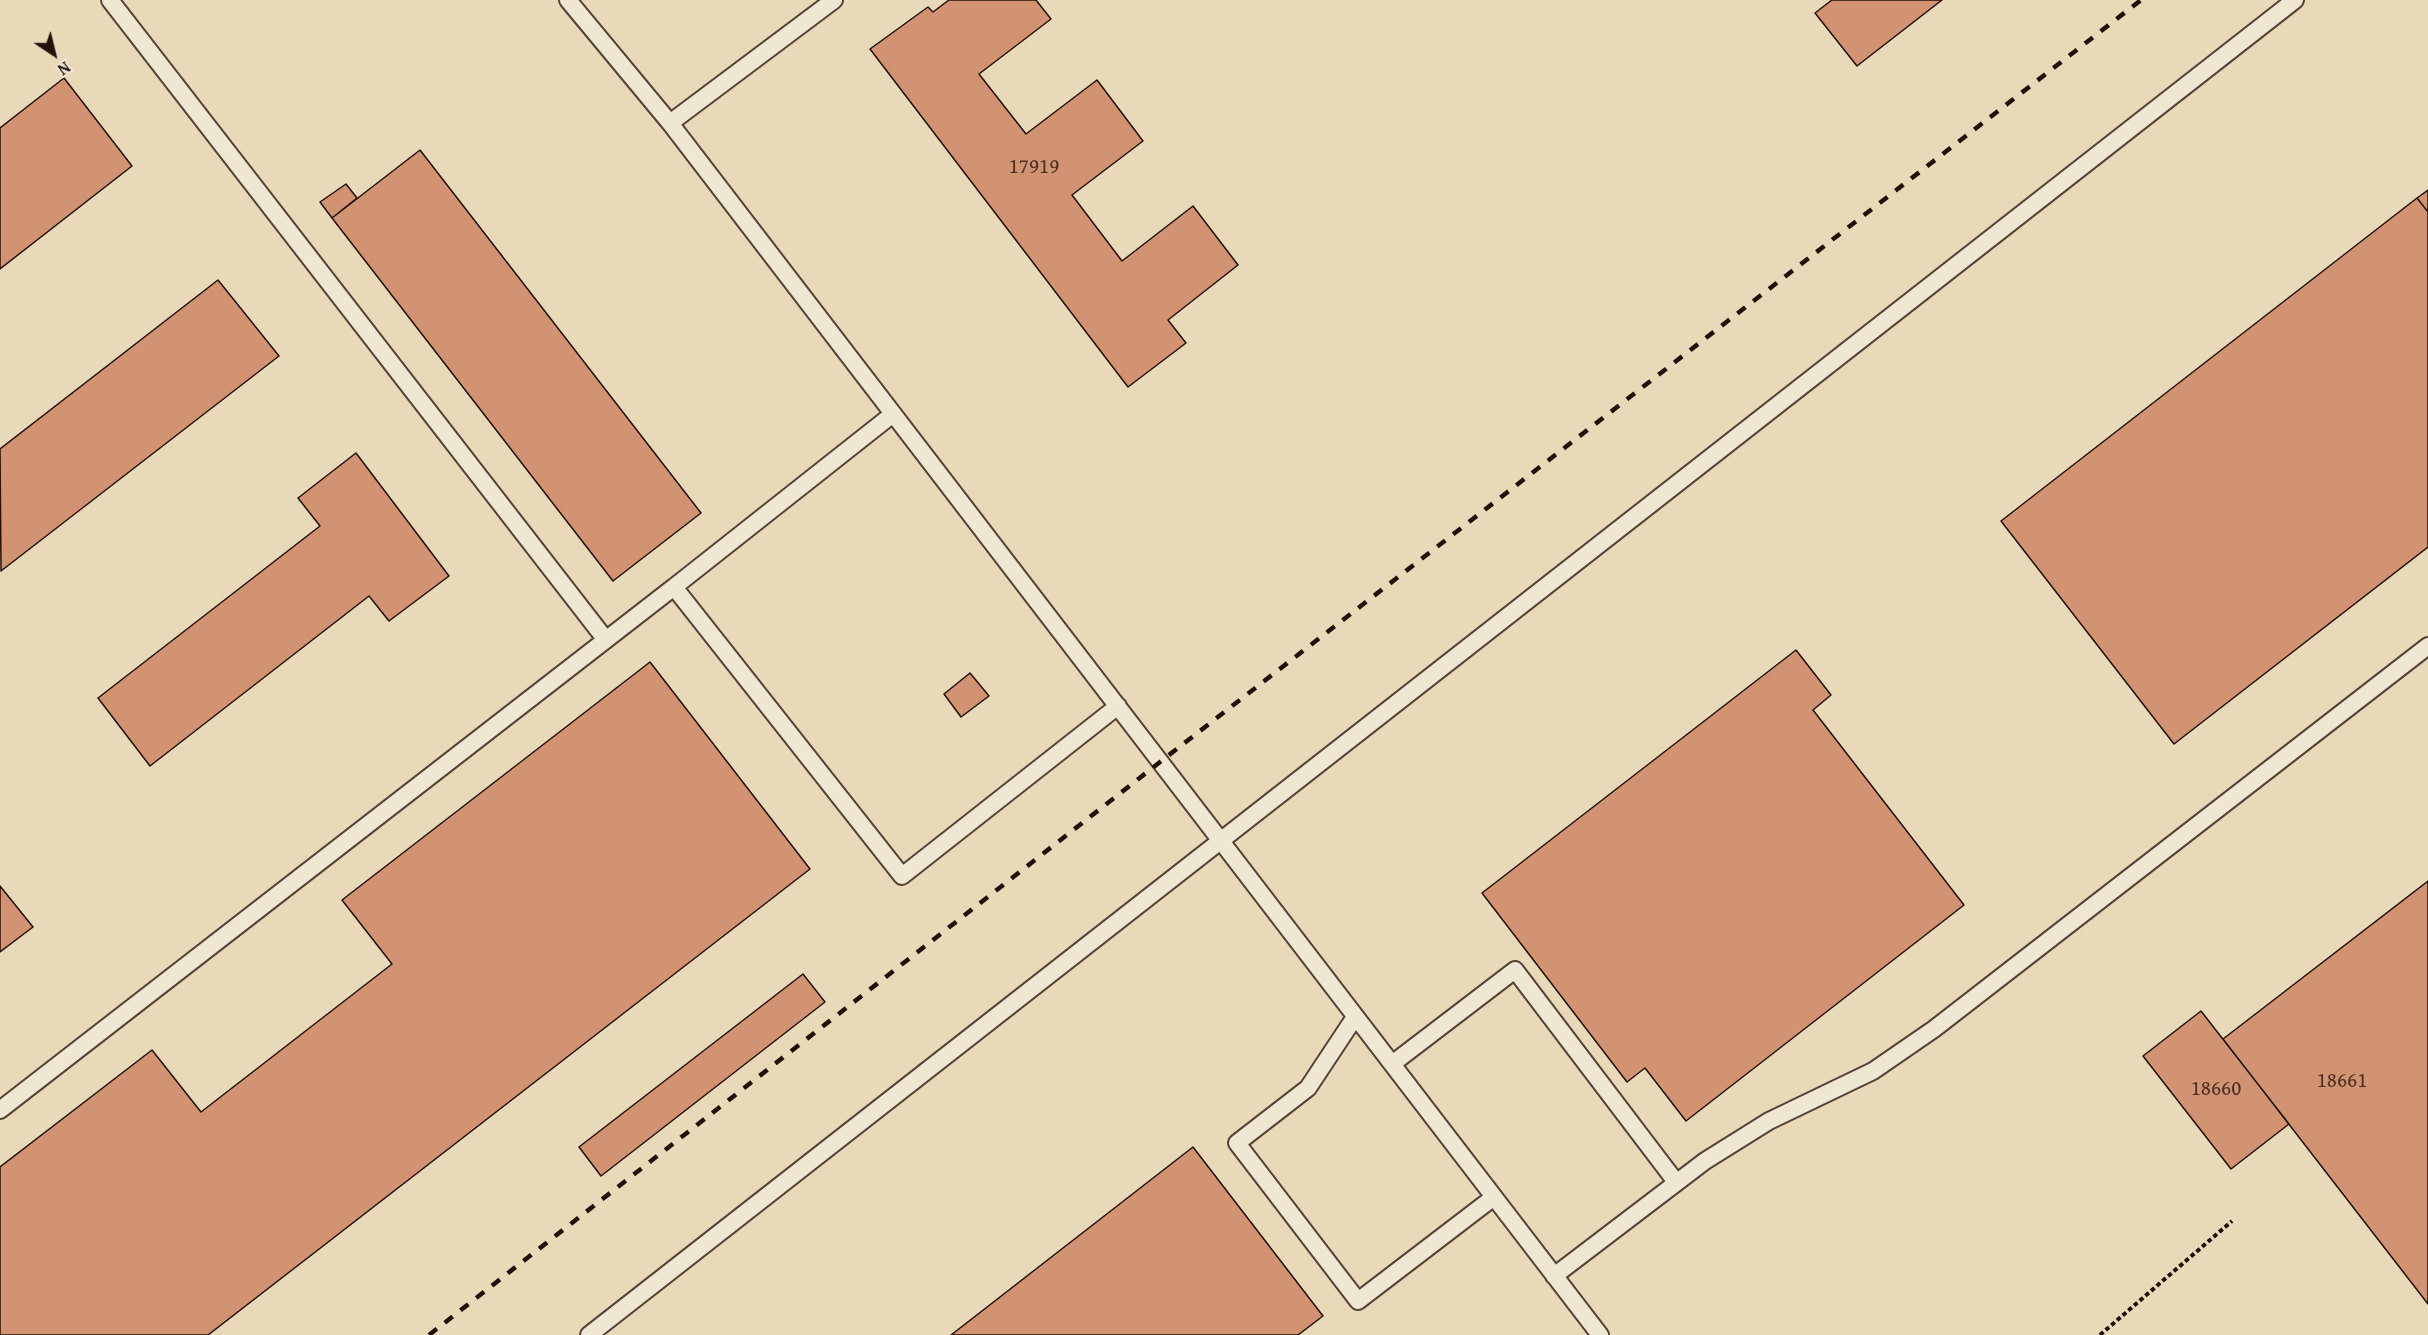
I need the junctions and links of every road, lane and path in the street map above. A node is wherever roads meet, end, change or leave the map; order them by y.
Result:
1 (110, 0) edge
2 (568, 0) edge
3 (834, 0) edge
4 (2295, 0) edge
5 (670, 123) junction
6 (893, 414) junction
7 (674, 587) junction
8 (606, 639) junction
9 (2428, 646) edge
10 (1118, 706) junction
11 (1221, 841) junction
12 (1355, 1017) junction
13 (1392, 1064) junction
14 (0, 1110) edge
15 (1676, 1182) junction
16 (1494, 1197) junction
17 (2232, 1221) dead end
18 (1554, 1276) junction
19 (589, 1335) edge
20 (1600, 1335) edge
21 (2100, 1335) edge

1 - 8 lane
2 - 5 lane
3 - 5 lane
4 - 11 lane
5 - 6 lane
6 - 7 lane
6 - 10 lane
7 - 8 lane
7 - 10 lane
8 - 14 lane
9 - 15 lane
10 - 11 lane
11 - 12 lane
11 - 19 lane
12 - 13 lane
12 - 16 lane
13 - 15 lane
13 - 16 lane
15 - 18 lane
16 - 18 lane
17 - 21 path
18 - 20 lane

